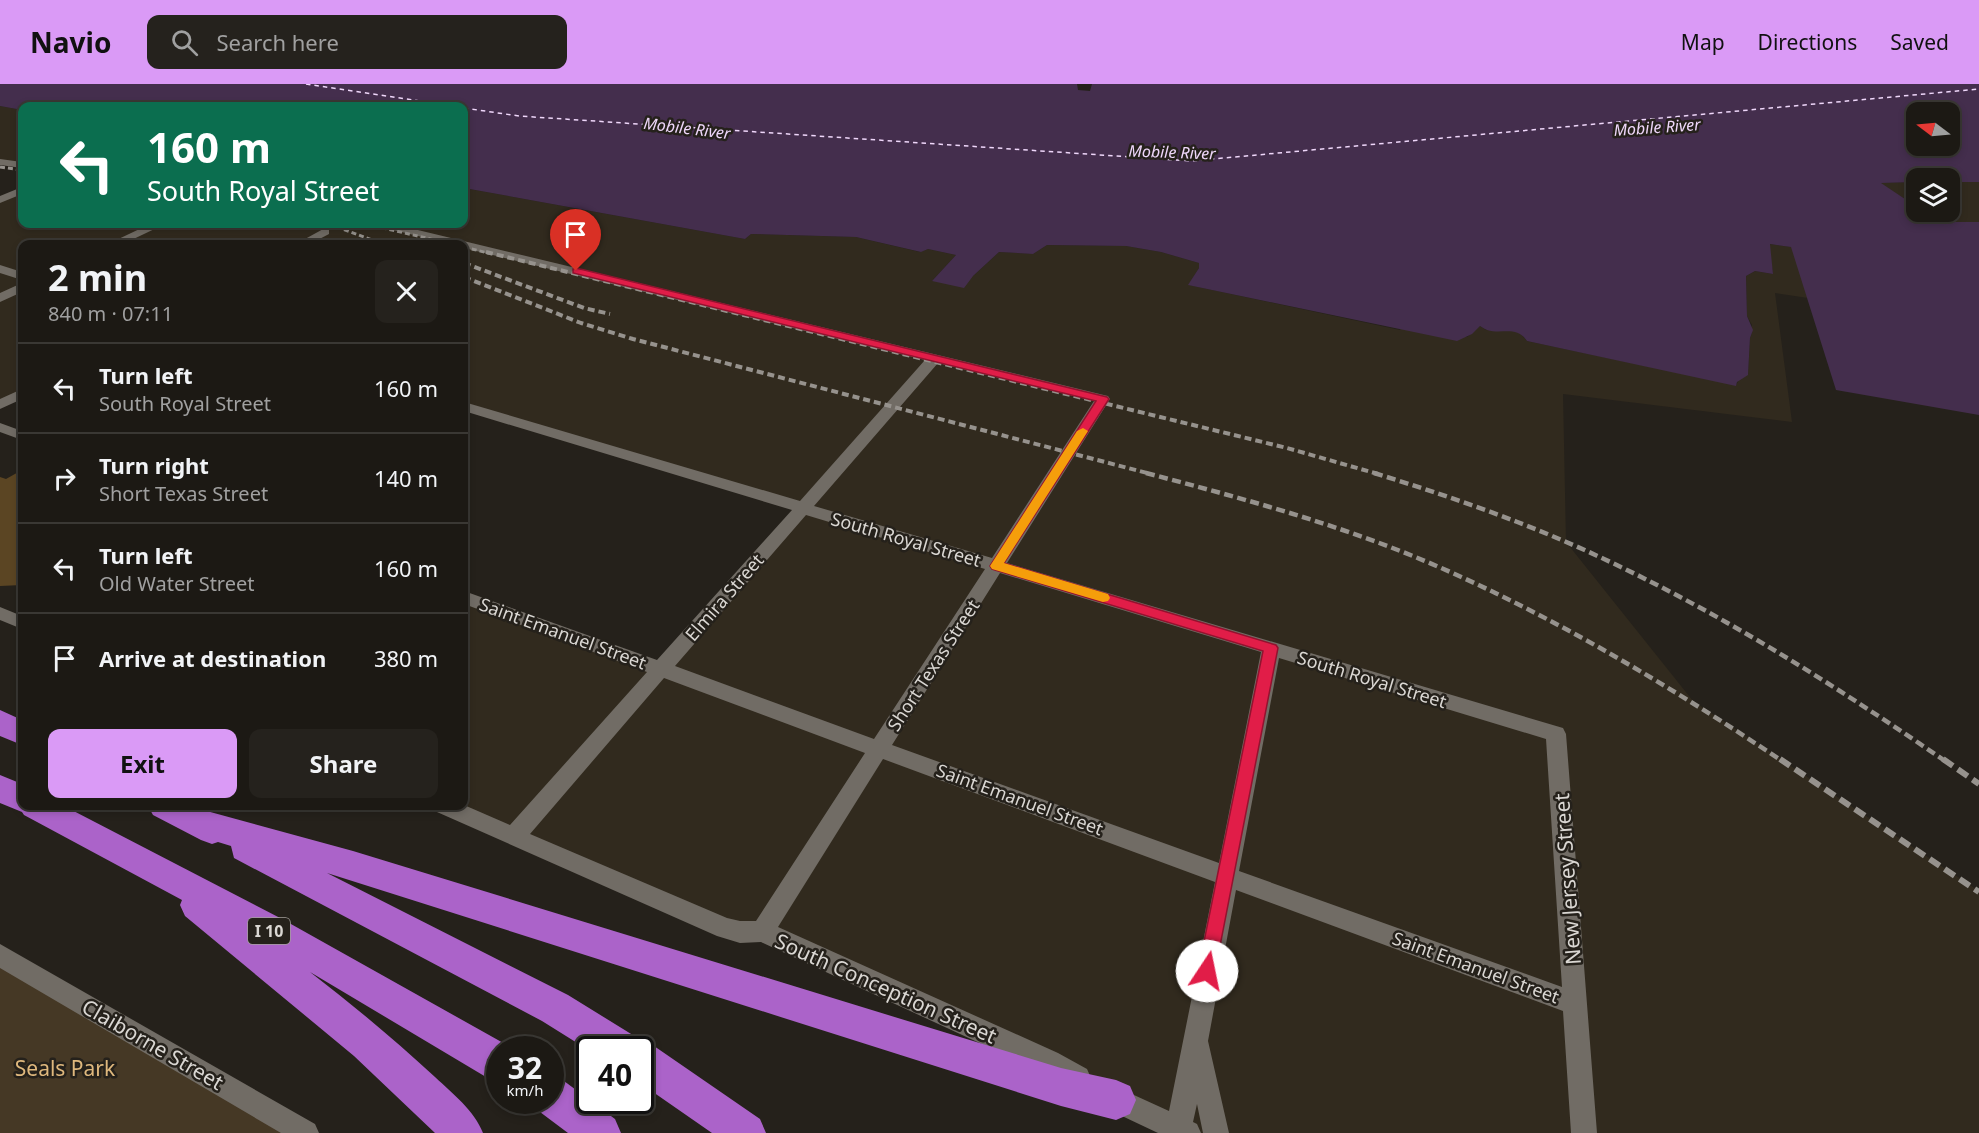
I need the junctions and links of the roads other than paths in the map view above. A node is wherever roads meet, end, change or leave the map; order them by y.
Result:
1 (0, 162) edge
2 (18, 164) edge
3 (18, 192) edge
4 (0, 200) edge
5 (150, 228) edge
6 (397, 228) edge
7 (325, 232) dead end
8 (123, 240) edge
9 (310, 240) edge
10 (447, 240) edge
11 (468, 245) edge
12 (0, 269) edge
13 (18, 275) edge
14 (18, 289) edge
15 (0, 298) edge
16 (934, 359) junction
17 (18, 395) edge
18 (0, 405) edge
19 (468, 407) edge
20 (0, 427) edge
21 (18, 434) edge
22 (803, 508) junction
23 (996, 566) junction
24 (468, 598) edge
25 (0, 613) edge
26 (18, 621) edge
27 (1271, 648) junction
28 (662, 668) junction
29 (0, 722) edge
30 (18, 731) edge
31 (1556, 734) joint
32 (879, 748) junction
33 (0, 788) edge
34 (18, 797) edge
35 (43, 810) edge
36 (172, 810) edge
37 (454, 810) edge
38 (196, 822) junction
39 (514, 836) junction
40 (135, 856) junction
41 (1227, 876) junction
42 (762, 931) junction
43 (0, 955) edge
44 (1575, 1004) junction
45 (600, 1036) edge
46 (1195, 1037) junction
47 (486, 1055) edge
48 (654, 1070) edge
49 (1116, 1100) junction
50 (564, 1105) edge
51 (1181, 1131) edge
52 (306, 1133) edge
53 (463, 1133) edge
54 (601, 1133) edge
55 (746, 1133) edge
56 (1216, 1133) edge
57 (1584, 1133) edge

1 - 2 street
3 - 4 street
5 - 8 street
6 - 10 street
7 - 9 street
11 - 16 street
12 - 13 street
14 - 15 street
16 - 22 street, Elmira Street
16 - 23 street, Short Texas Street
17 - 18 street
19 - 22 street, South Royal Street
20 - 21 street
22 - 23 street, South Royal Street
22 - 28 street, Elmira Street
23 - 27 street, South Royal Street
23 - 32 street, Short Texas Street
24 - 28 street, Saint Emanuel Street
25 - 26 street
27 - 31 street, South Royal Street
27 - 41 street
28 - 32 street, Saint Emanuel Street
28 - 39 street, Elmira Street
29 - 30 highway
31 - 44 street, New Jersey Street
32 - 41 street, Saint Emanuel Street
32 - 42 street, Short Texas Street
33 - 34 highway
35 - 40 highway, I 10
36 - 38 highway
37 - 39 street, South Conception Street
38 - 45 highway
38 - 49 highway
39 - 42 street, South Conception Street
40 - 47 highway, I 10
40 - 53 highway
41 - 44 street, Saint Emanuel Street
41 - 46 street
42 - 49 street, South Conception Street
43 - 52 street, Claiborne Street
44 - 57 street, New Jersey Street
46 - 51 street
46 - 56 street
48 - 55 highway
49 - 51 street, South Conception Street
50 - 54 highway

